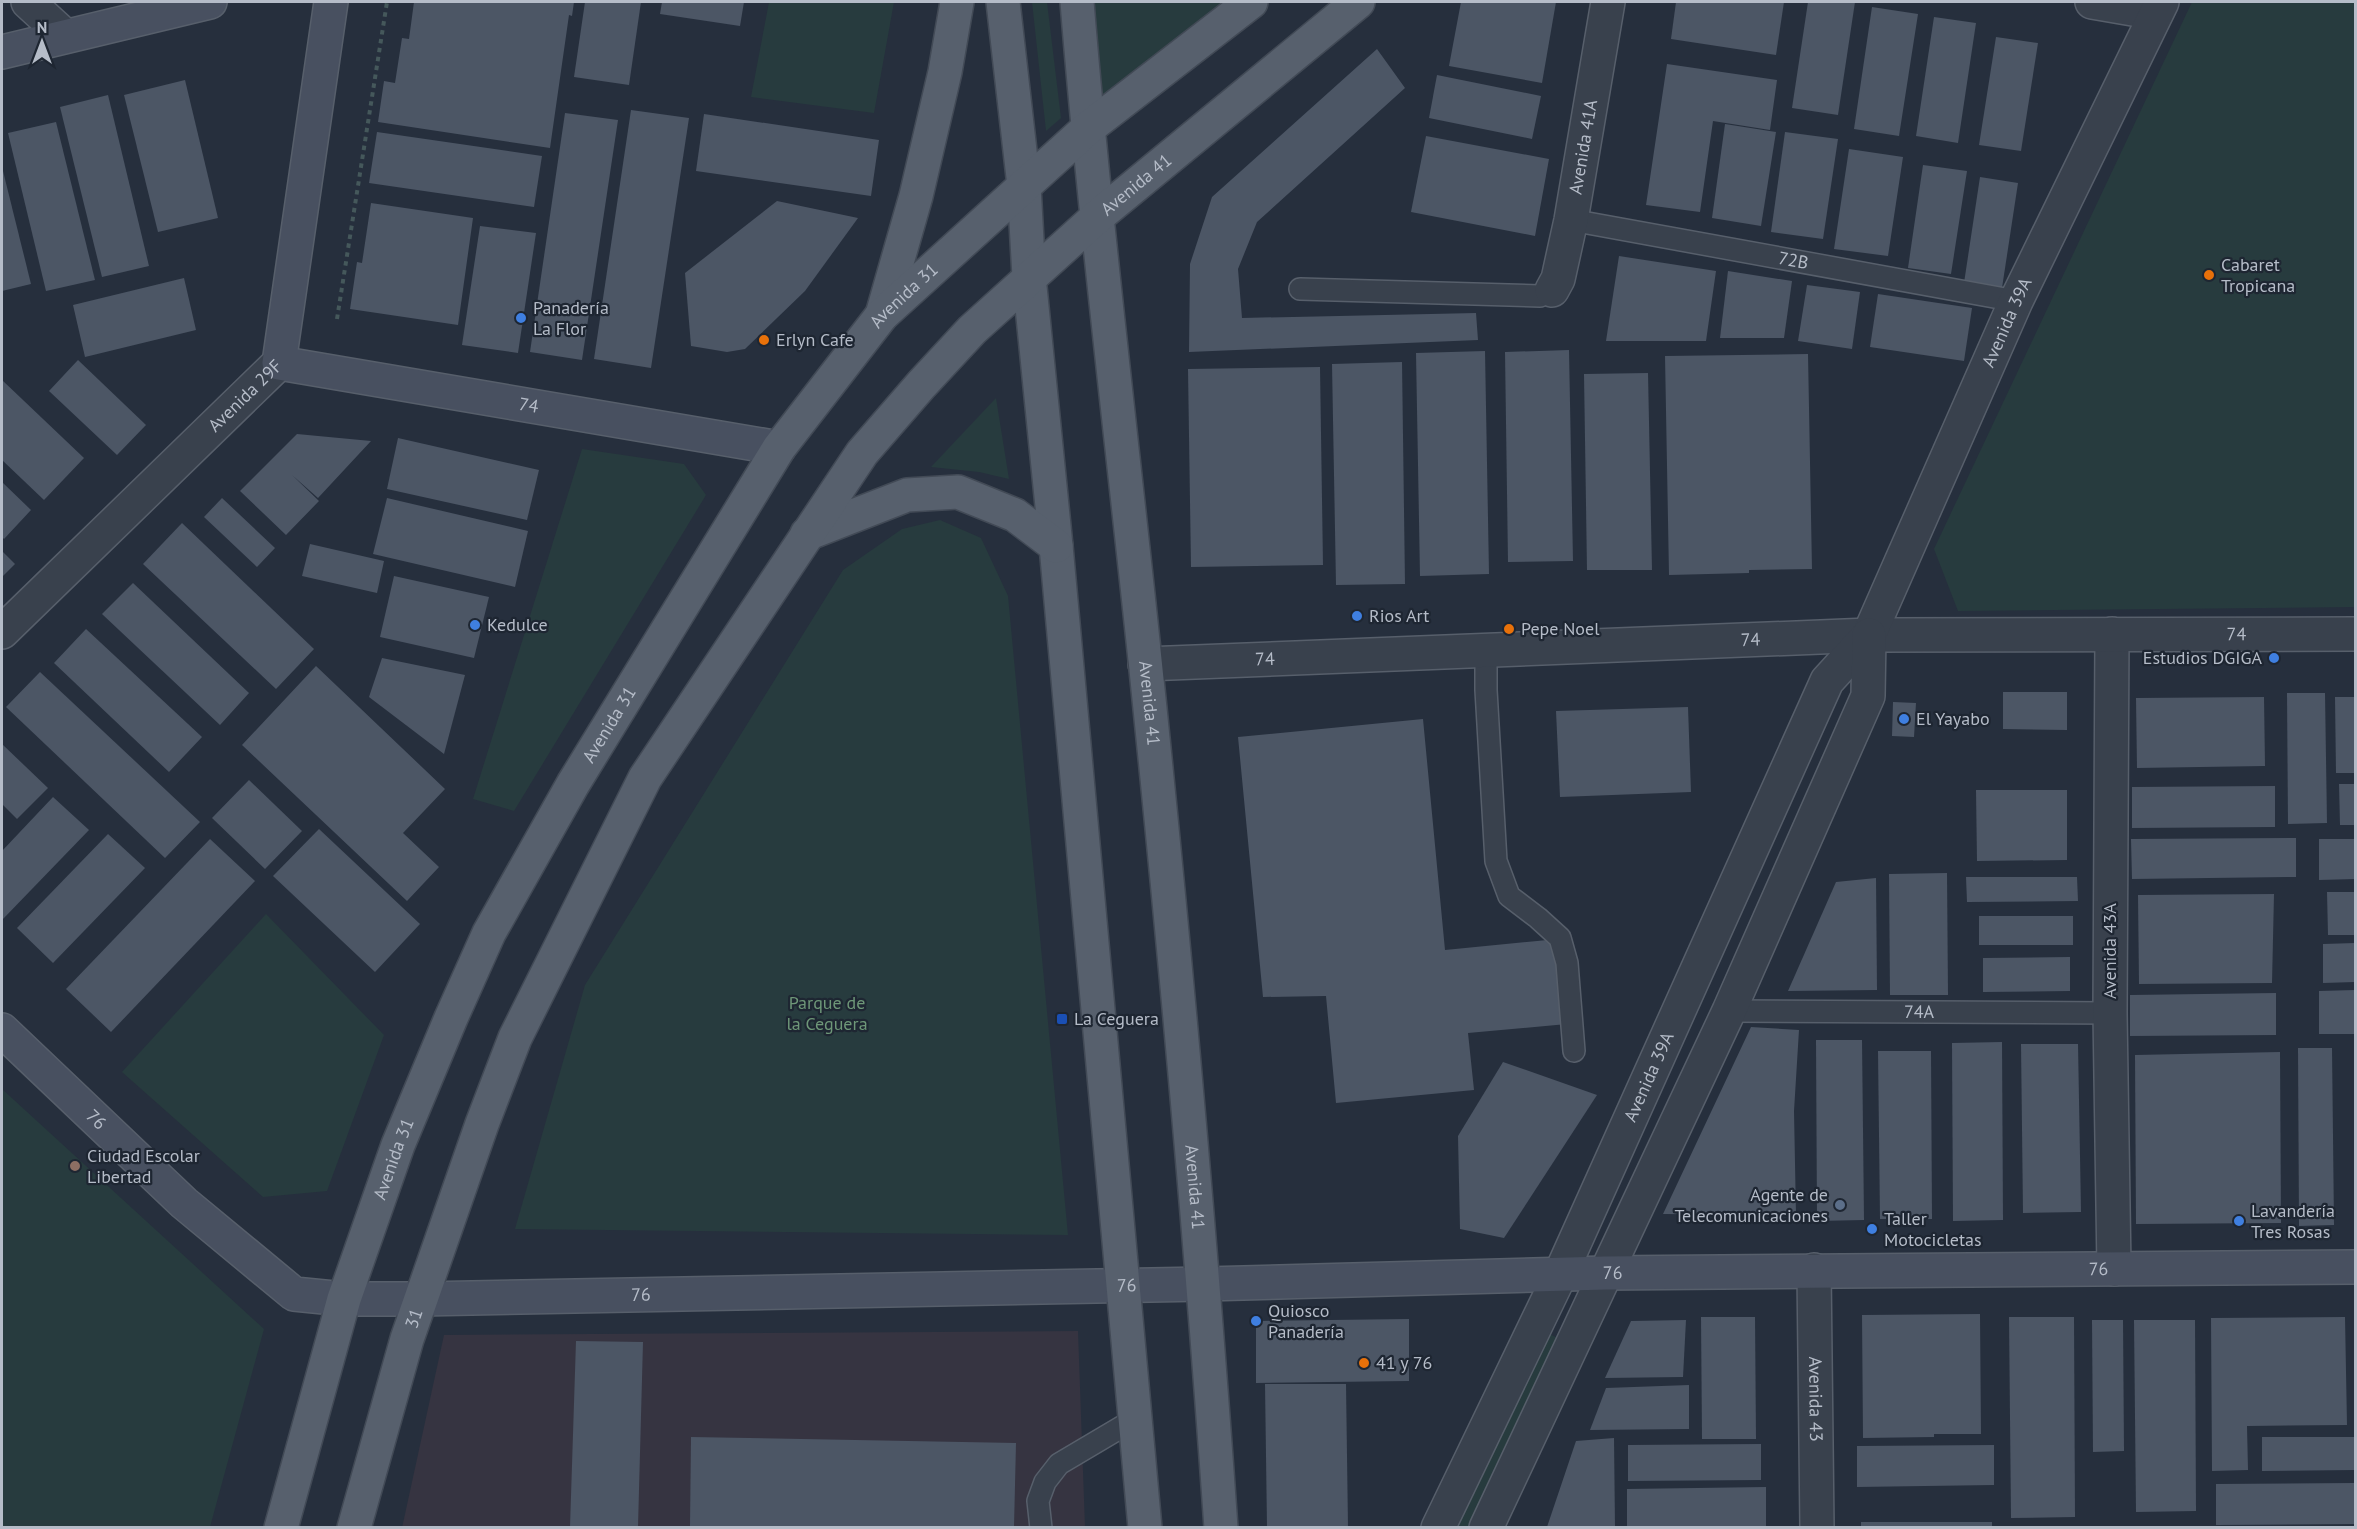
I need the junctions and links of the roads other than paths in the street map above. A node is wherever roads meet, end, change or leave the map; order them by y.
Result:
1 (28, 2) edge
2 (210, 2) edge
3 (331, 2) edge
4 (957, 2) edge
5 (1003, 2) edge
6 (1077, 2) edge
7 (1251, 2) edge
8 (1358, 2) edge
9 (1608, 2) edge
10 (2092, 2) edge
11 (2159, 7) edge
12 (65, 36) junction
13 (2, 52) edge
14 (1087, 129) junction
15 (1024, 186) junction
16 (1097, 217) junction
17 (1571, 220) junction
18 (1029, 277) junction
19 (1300, 289) dead end
20 (1552, 290) joint
21 (2016, 301) junction
22 (882, 315) junction
23 (279, 363) junction
24 (779, 448) junction
25 (807, 534) junction
26 (1056, 546) junction
27 (2, 632) edge
28 (2112, 634) junction
29 (2355, 634) edge
30 (1869, 635) junction
31 (1486, 650) junction
32 (1145, 663) junction
33 (1729, 1011) junction
34 (2110, 1013) junction
35 (2, 1030) edge
36 (1574, 1051) dead end
37 (2355, 1266) edge
38 (2114, 1269) junction
39 (1814, 1270) junction
40 (1605, 1273) junction
41 (1560, 1275) junction
42 (1204, 1284) junction
43 (1123, 1285) junction
44 (344, 1299) junction
45 (421, 1299) junction
46 (1135, 1419) junction
47 (281, 1527) edge
48 (354, 1527) edge
49 (1041, 1527) edge
50 (1145, 1527) edge
51 (1221, 1527) edge
52 (1438, 1527) edge
53 (1486, 1527) edge
54 (1817, 1527) edge

1 - 12 street
2 - 12 street
3 - 23 street, Avenida 29F
4 - 22 main road
5 - 15 main road
6 - 14 main road
7 - 14 main road
8 - 16 main road, Avenida 41
9 - 17 street, Avenida 41A
10 - 11 street
11 - 21 street, Avenida 39A
12 - 13 street
14 - 15 main road
14 - 16 main road
15 - 18 main road
15 - 22 main road, Avenida 31
16 - 18 main road
16 - 32 main road, Avenida 41
17 - 20 street, Avenida 41A
17 - 21 lane, 72B
18 - 25 main road
18 - 26 main road
19 - 20 lane
21 - 30 street, Avenida 39A
22 - 24 main road, Avenida 31
23 - 24 street, 74
23 - 27 street, Avenida 29F
24 - 44 main road, Avenida 31
25 - 26 main road
25 - 45 main road
26 - 43 main road
28 - 29 street, 74
28 - 30 street, 74
28 - 34 street, Avenida 43A
30 - 31 street, 74
30 - 33 street, Avenida 39A
30 - 41 street, Avenida 39A
31 - 32 street, 74
31 - 36 lane
32 - 42 main road, Avenida 41
33 - 34 lane, 74A
33 - 40 street, Avenida 39A
34 - 38 street, Avenida 43A
35 - 44 street, 76
37 - 38 street, 76
38 - 39 street, 76
39 - 40 street, 76
39 - 54 street, Avenida 43
40 - 41 street, 76
40 - 53 street, Avenida 39A
41 - 42 street, 76
41 - 52 street, Avenida 39A
42 - 43 street, 76
42 - 51 main road, Avenida 41
43 - 45 street, 76
43 - 46 main road
44 - 45 street, 76
44 - 47 main road, Avenida 31
45 - 48 main road, 31
46 - 49 lane
46 - 50 main road

